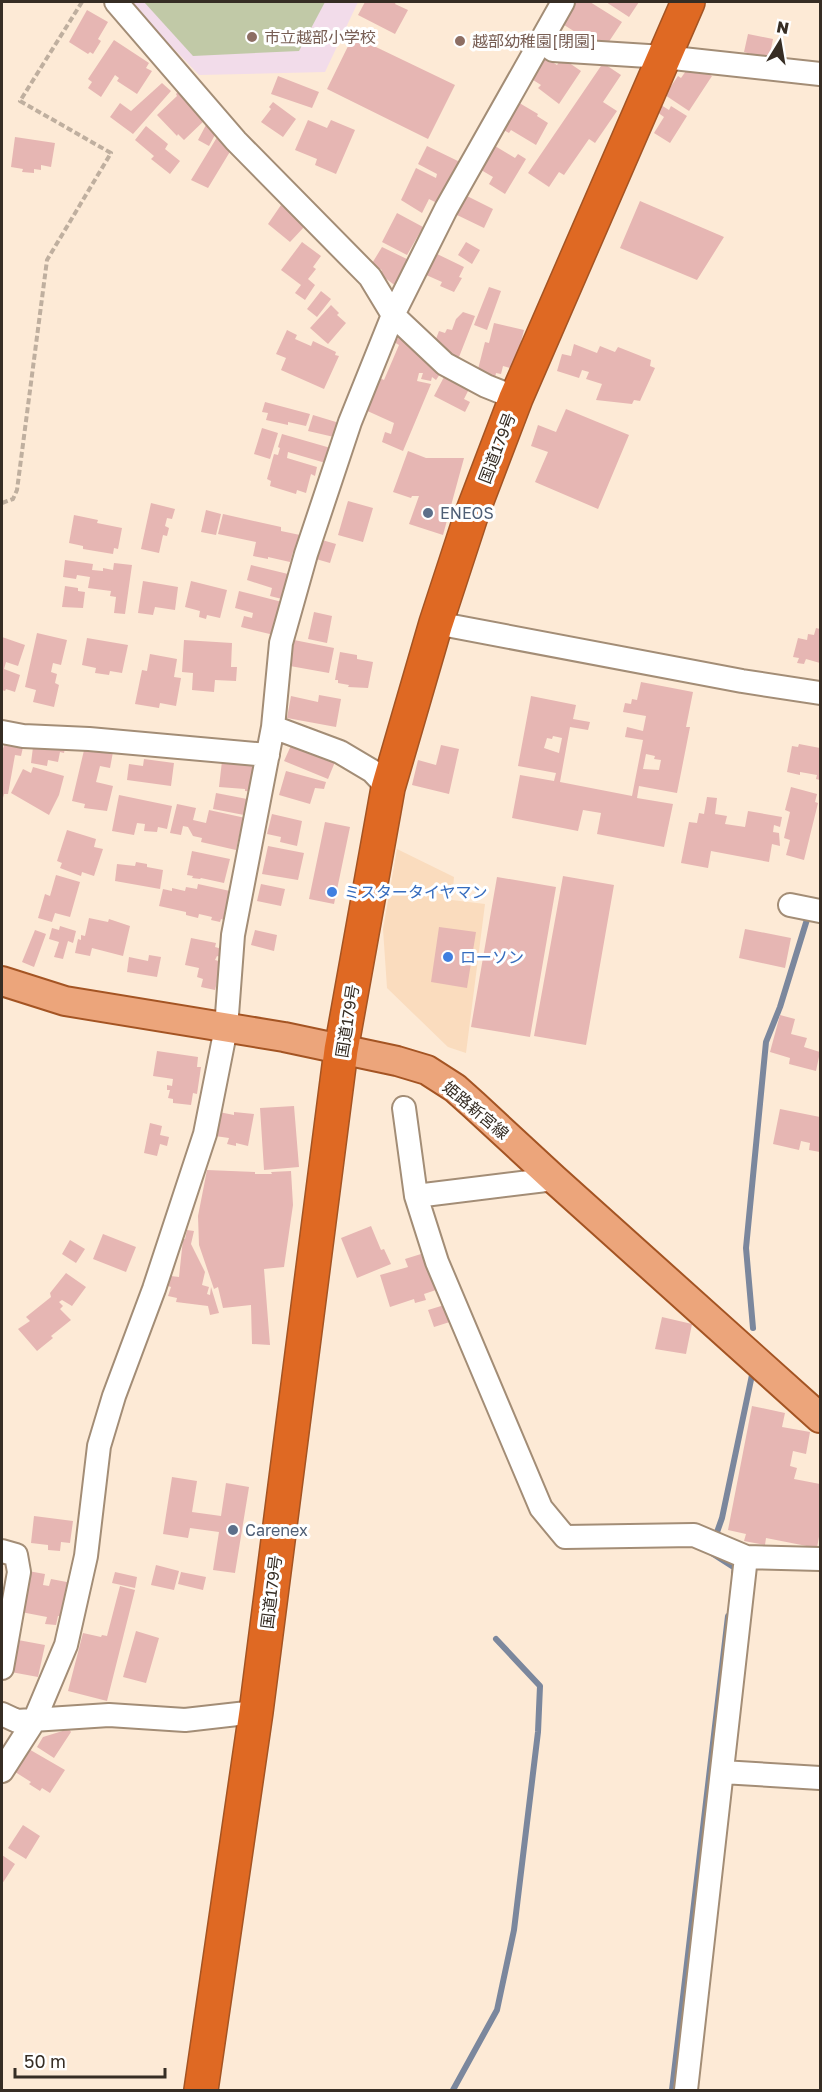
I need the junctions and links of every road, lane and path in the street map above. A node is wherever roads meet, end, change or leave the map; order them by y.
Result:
1 (82, 2) edge
2 (116, 2) edge
3 (563, 2) edge
4 (688, 2) edge
5 (542, 41) junction
6 (664, 57) junction
7 (820, 74) edge
8 (393, 315) junction
9 (516, 398) junction
10 (2, 503) edge
11 (436, 623) junction
12 (820, 693) edge
13 (273, 728) junction
14 (2, 732) edge
15 (268, 755) junction
16 (388, 788) junction
17 (790, 905) dead end
18 (820, 910) edge
19 (2, 981) edge
20 (226, 1028) junction
21 (341, 1050) junction
22 (404, 1108) dead end
23 (554, 1179) junction
24 (416, 1196) junction
25 (820, 1418) edge
26 (2, 1551) edge
27 (746, 1557) junction
28 (820, 1559) edge
29 (2, 1668) edge
30 (256, 1712) junction
31 (2, 1714) edge
32 (34, 1721) junction
33 (2, 1771) edge
34 (722, 1772) junction
35 (820, 1778) edge
36 (201, 2091) edge
37 (686, 2091) edge

1 - 10 path
2 - 8 street
3 - 5 street
4 - 6 highway, 国道179号
5 - 6 street
5 - 8 street
6 - 7 street
6 - 9 highway, 国道179号
8 - 9 street
8 - 13 street
9 - 11 highway, 国道179号
11 - 12 street
11 - 16 highway, 国道179号
13 - 15 street
13 - 16 street
14 - 15 street
15 - 20 street
16 - 21 highway, 国道179号
17 - 18 street
19 - 20 main road, 姫路新宮線
20 - 21 main road, 姫路新宮線
20 - 32 street
21 - 23 main road, 姫路新宮線
21 - 30 highway, 国道179号
22 - 24 street
23 - 24 street
23 - 25 main road, 姫路新宮線
24 - 27 street
26 - 29 street
27 - 28 street
27 - 34 street
30 - 32 street
30 - 36 highway, 国道179号
31 - 32 street
32 - 33 street
34 - 35 street
34 - 37 street

